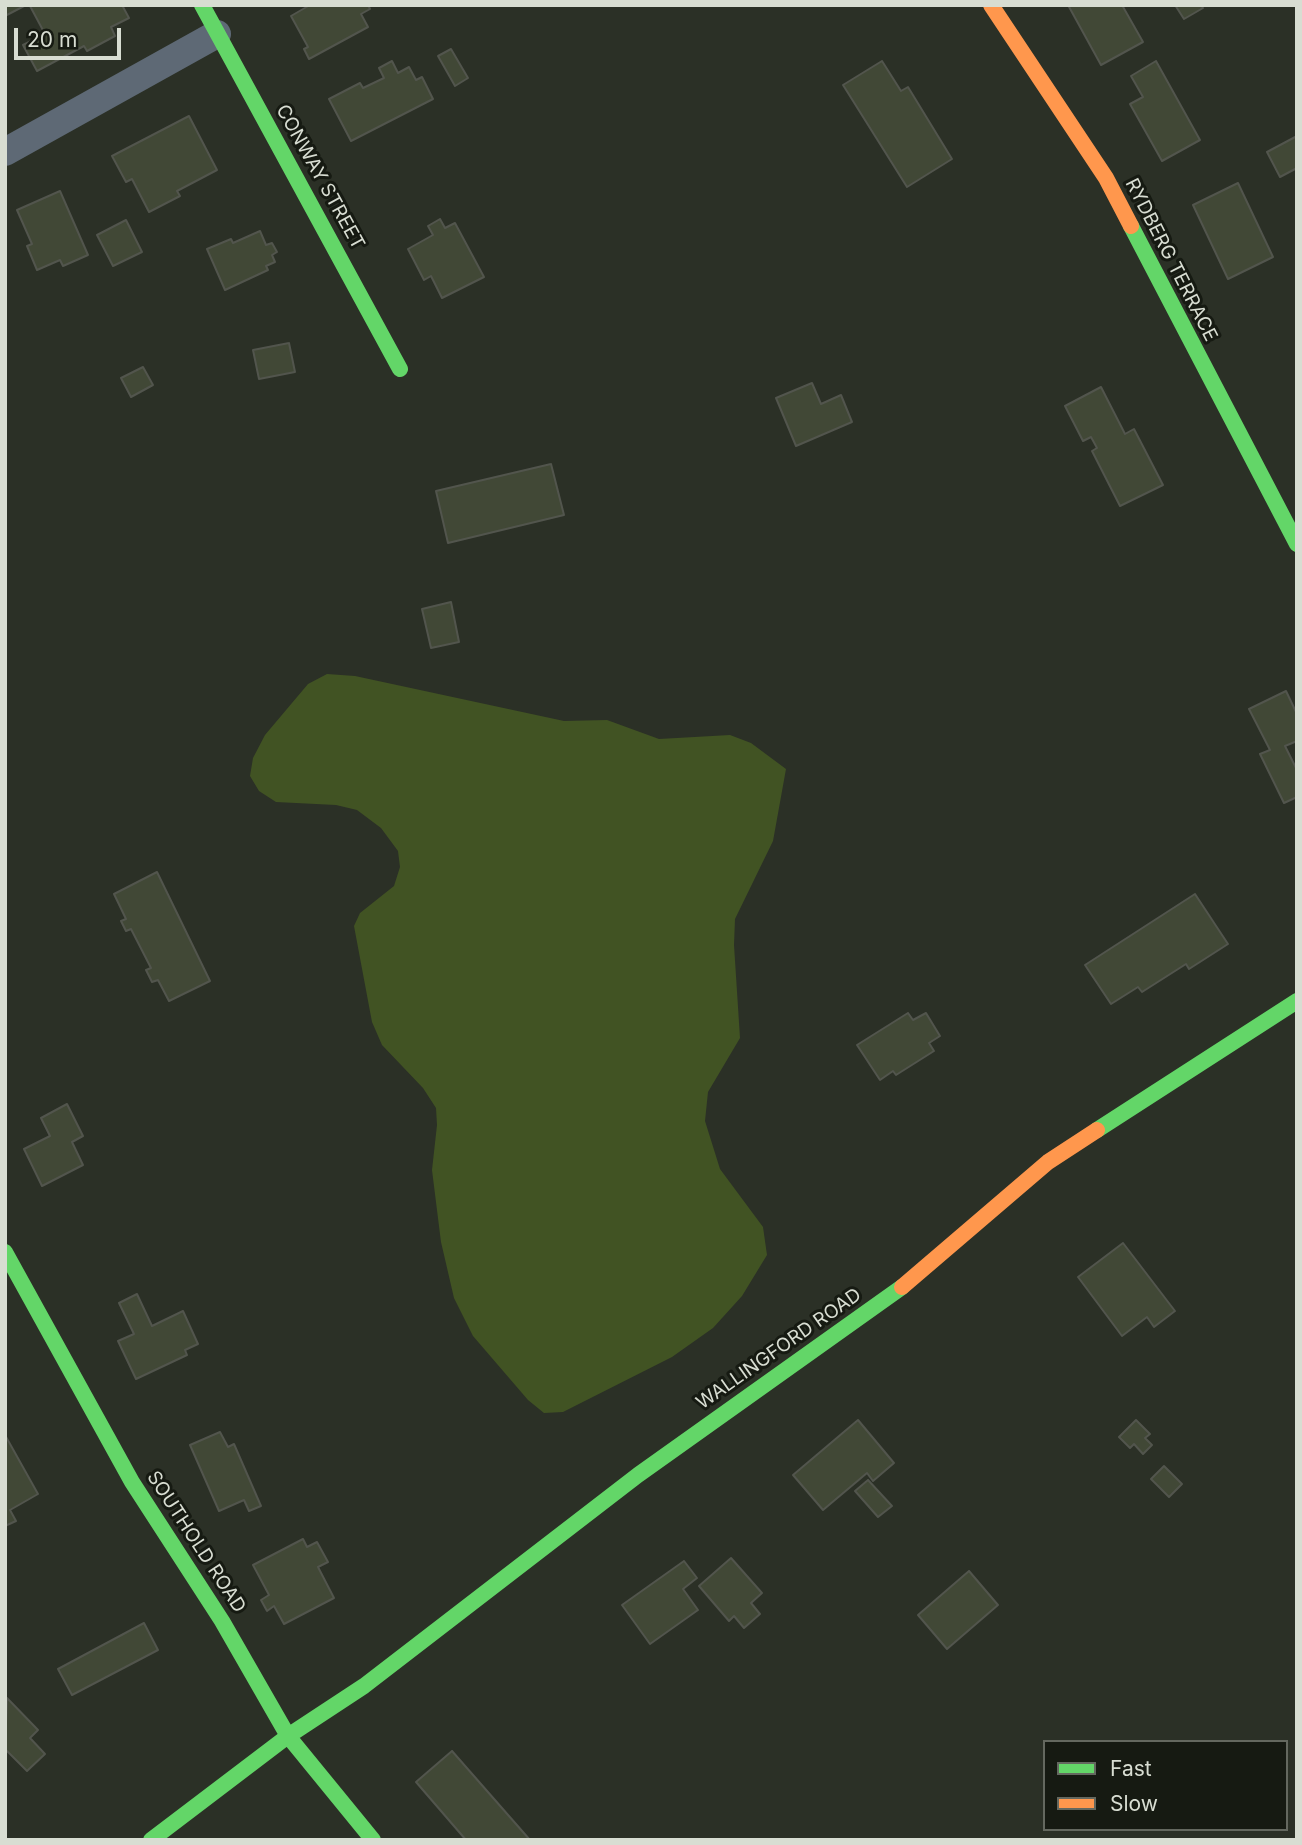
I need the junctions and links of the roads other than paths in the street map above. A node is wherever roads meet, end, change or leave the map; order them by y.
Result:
1 (202, 5) edge
2 (991, 5) edge
3 (217, 34) junction
4 (5, 152) edge
5 (400, 369) dead end
6 (1297, 544) edge
7 (1297, 1001) edge
8 (5, 1252) edge
9 (288, 1736) junction
10 (151, 1840) edge
11 (373, 1840) edge

1 - 3 street, CONWAY STREET
2 - 6 street, RYDBERG TERRACE
3 - 4 street
3 - 5 street, CONWAY STREET
7 - 9 street, WALLINGFORD ROAD
8 - 9 street, SOUTHOLD ROAD
9 - 10 street, WALLINGFORD ROAD
9 - 11 street, SOUTHOLD ROAD

